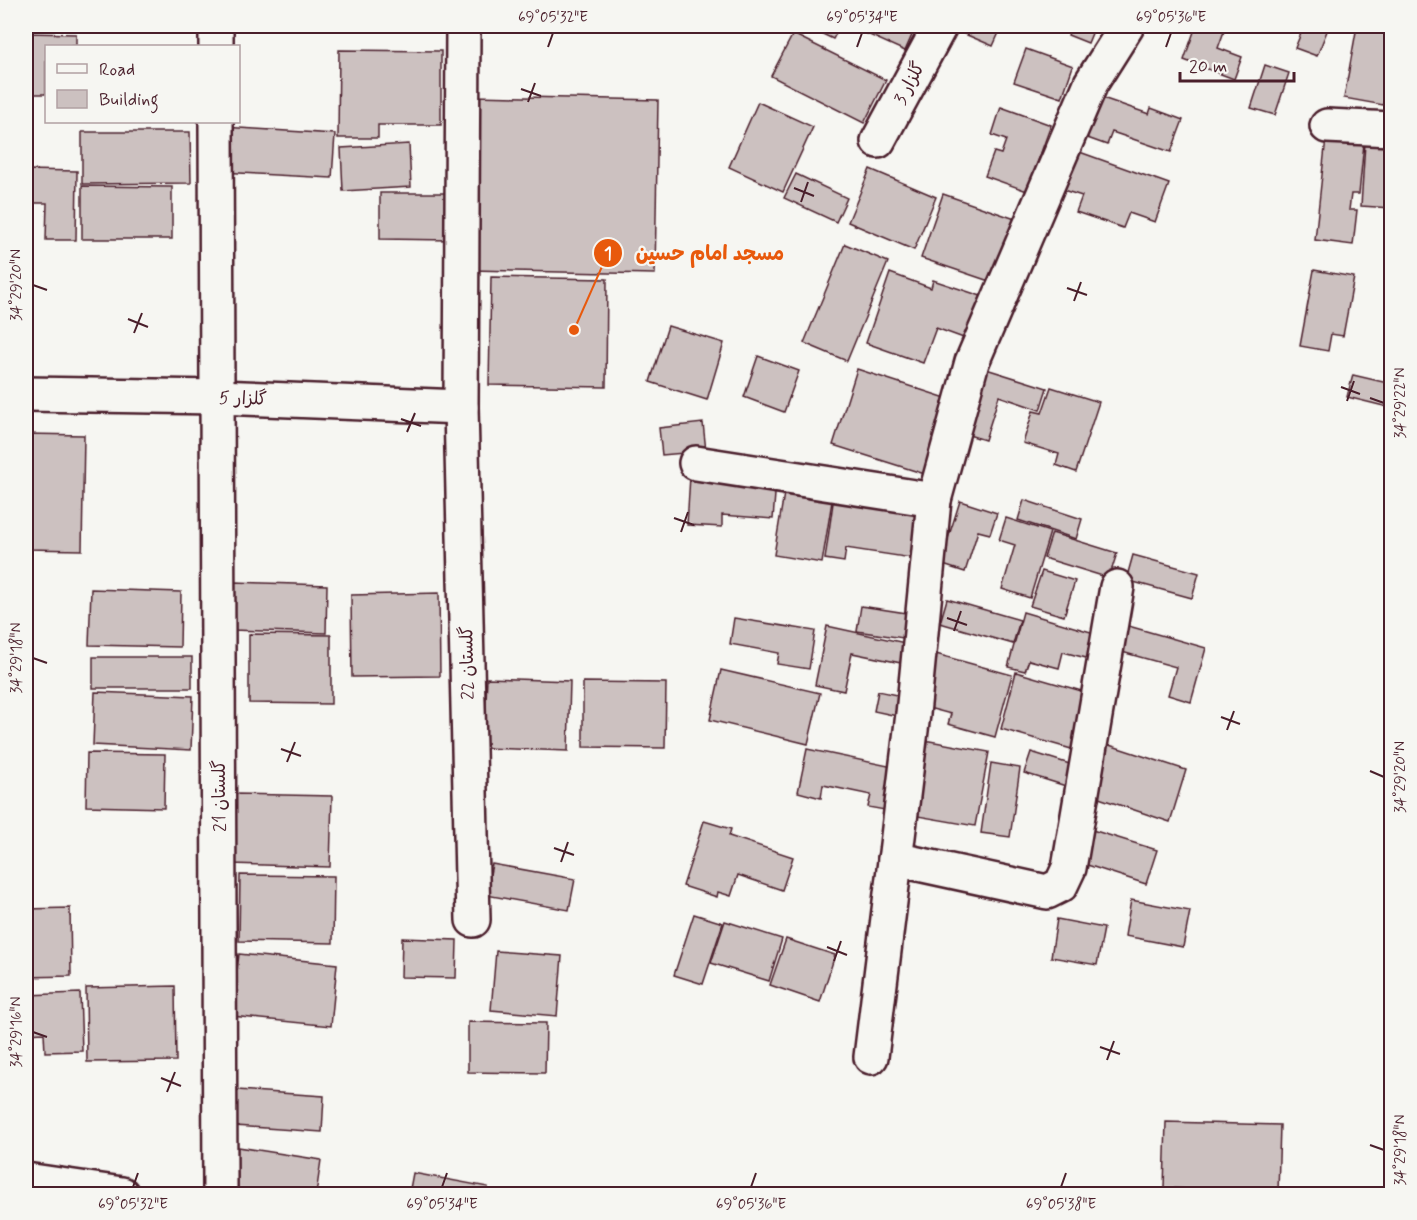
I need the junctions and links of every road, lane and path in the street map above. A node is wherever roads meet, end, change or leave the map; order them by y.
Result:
1 (216, 26) edge
2 (463, 26) edge
3 (940, 26) edge
4 (1127, 26) edge
5 (216, 45) edge
6 (216, 123) edge
7 (1327, 126) dead end
8 (1392, 129) edge
9 (878, 141) dead end
10 (26, 394) edge
11 (218, 397) junction
12 (461, 407) junction
13 (696, 463) dead end
14 (934, 500) junction
15 (1116, 587) dead end
16 (895, 859) junction
17 (473, 920) dead end
18 (871, 1057) dead end
19 (26, 1180) edge
20 (122, 1194) edge
21 (220, 1194) edge

1 - 5 street
2 - 12 street, گلستان 22
3 - 9 street, گلزار 3
4 - 14 street
6 - 11 street, گلستان 21
7 - 8 street
10 - 11 street, گلزار 5
11 - 12 street, گلزار 5
11 - 21 street, گلستان 21
12 - 17 street, گلستان 22
13 - 14 street
14 - 16 street
15 - 16 street
16 - 18 street
19 - 20 street

